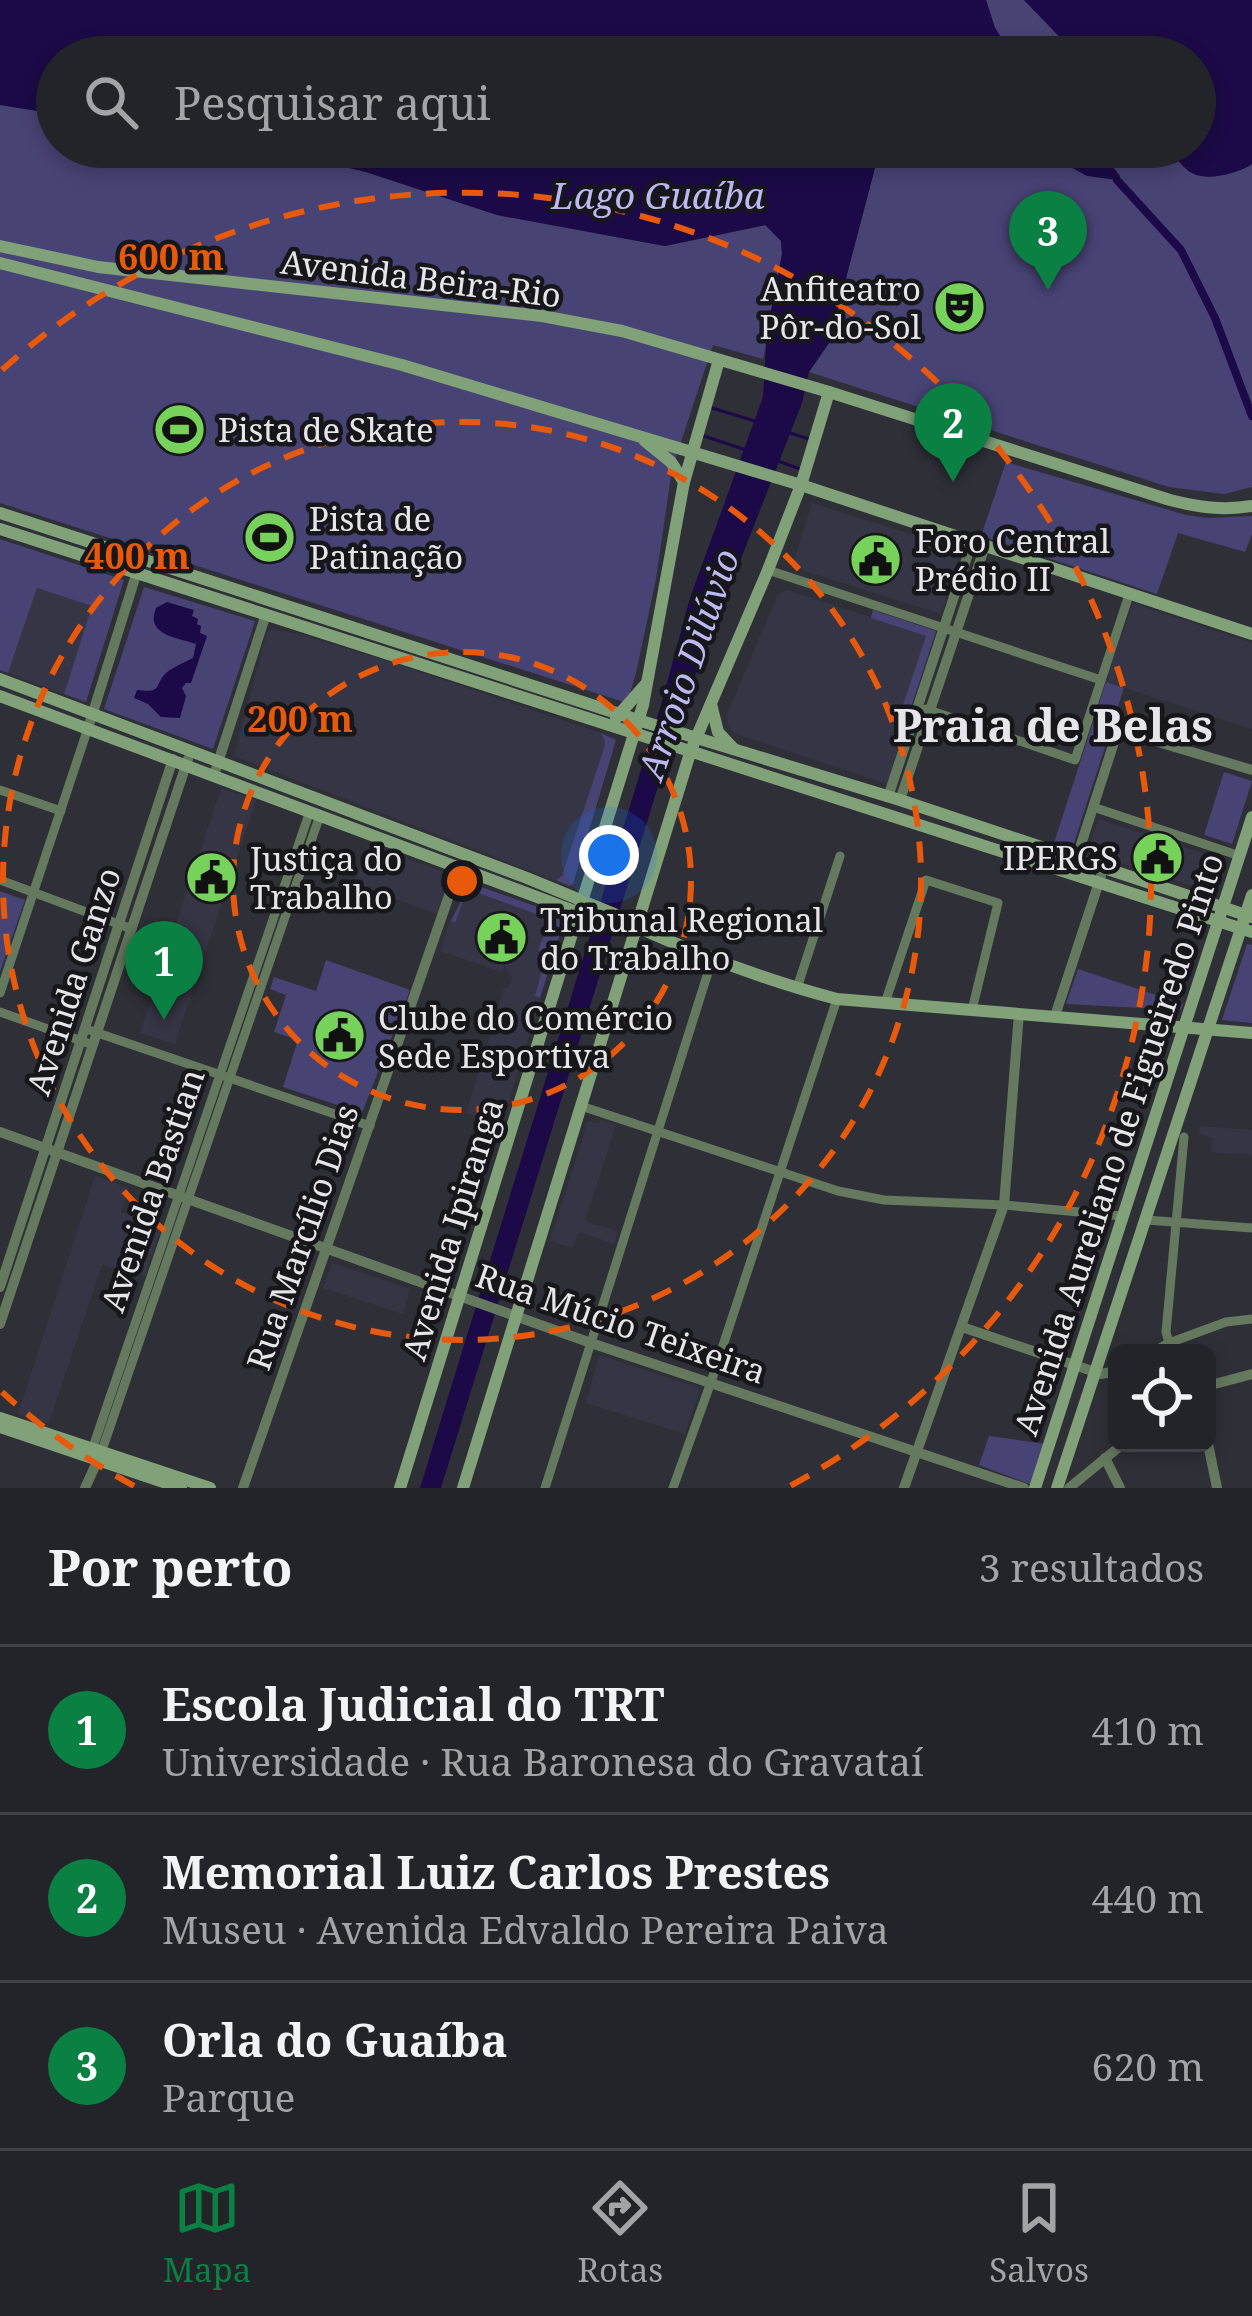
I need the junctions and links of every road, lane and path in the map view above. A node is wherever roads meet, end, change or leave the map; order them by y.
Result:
1 (0, 246) edge
2 (0, 263) edge
3 (719, 360) junction
4 (823, 391) junction
5 (640, 436) junction
6 (691, 452) junction
7 (684, 482) junction
8 (793, 483) junction
9 (819, 492) junction
10 (1252, 506) edge
11 (791, 509) junction
12 (0, 513) edge
13 (0, 529) edge
14 (978, 544) junction
15 (139, 566) junction
16 (768, 570) junction
17 (1130, 595) junction
18 (266, 614) junction
19 (951, 630) junction
20 (1252, 634) edge
21 (0, 679) edge
22 (1101, 680) junction
23 (647, 683) junction
24 (0, 696) edge
25 (711, 703) junction
26 (924, 708) junction
27 (621, 714) junction
28 (90, 721) junction
29 (607, 724) junction
30 (642, 728) junction
31 (688, 742) junction
32 (734, 750) junction
33 (184, 758) junction
34 (217, 768) junction
35 (1252, 770) edge
36 (0, 790) edge
37 (894, 799) junction
38 (1093, 807) junction
39 (873, 808) junction
40 (61, 811) junction
41 (315, 813) junction
42 (1252, 818) edge
43 (840, 856) dead end
44 (1240, 856) junction
45 (1076, 860) junction
46 (459, 867) junction
47 (1101, 876) junction
48 (0, 880) edge
49 (34, 892) junction
50 (1252, 895) edge
51 (555, 904) junction
52 (585, 909) junction
53 (1222, 915) junction
54 (1248, 923) edge
55 (631, 925) junction
56 (126, 927) junction
57 (572, 932) junction
58 (712, 960) junction
59 (797, 988) junction
60 (0, 993) edge
61 (837, 999) junction
62 (885, 1003) junction
63 (972, 1010) junction
64 (0, 1012) edge
65 (1019, 1013) junction
66 (1055, 1016) junction
67 (1185, 1027) junction
68 (1209, 1029) junction
69 (1231, 1031) junction
70 (1252, 1033) edge
71 (90, 1037) junction
72 (1203, 1043) junction
73 (225, 1076) junction
74 (580, 1106) junction
75 (370, 1126) junction
76 (659, 1130) junction
77 (0, 1132) edge
78 (1184, 1137) dead end
79 (53, 1150) junction
80 (781, 1172) junction
81 (184, 1197) junction
82 (1004, 1205) junction
83 (1122, 1216) junction
84 (1146, 1220) junction
85 (1177, 1222) junction
86 (1252, 1228) edge
87 (327, 1248) junction
88 (6, 1280) edge
89 (464, 1298) junction
90 (510, 1314) junction
91 (1252, 1319) edge
92 (0, 1324) edge
93 (962, 1327) junction
94 (591, 1343) junction
95 (1170, 1344) edge
96 (1180, 1344) edge
97 (1074, 1365) junction
98 (1095, 1372) junction
99 (1108, 1374) edge
100 (1252, 1374) edge
101 (711, 1382) junction
102 (1216, 1384) edge
103 (0, 1423) edge
104 (916, 1452) junction
105 (1113, 1452) edge
106 (1209, 1452) edge
107 (95, 1458) junction
108 (1105, 1458) junction
109 (1062, 1484) edge
110 (85, 1488) edge
111 (182, 1488) edge
112 (210, 1488) edge
113 (243, 1488) edge
114 (400, 1488) edge
115 (463, 1488) edge
116 (545, 1488) edge
117 (673, 1488) edge
118 (904, 1488) edge
119 (1024, 1488) edge
120 (1035, 1488) edge
121 (1120, 1488) edge
122 (1216, 1488) edge

1 - 3 main road, Avenida Beira-Rio
2 - 5 main road
3 - 4 main road, Avenida Beira-Rio
3 - 6 main road, Avenida Ipiranga
4 - 8 main road
4 - 10 main road, Avenida Beira-Rio
5 - 6 main road
5 - 7 main road
6 - 7 main road, Avenida Ipiranga
6 - 8 main road
7 - 23 main road, Avenida Ipiranga
8 - 9 main road
8 - 11 main road
9 - 11 main road
9 - 14 main road
11 - 16 main road
12 - 15 main road
13 - 15 main road
14 - 17 main road
14 - 19 street
15 - 18 main road
15 - 27 main road
15 - 28 street
16 - 19 street
16 - 25 main road
17 - 20 main road
17 - 22 street
18 - 29 main road
18 - 34 street
19 - 22 street
19 - 26 street
21 - 28 main road
22 - 26 street
23 - 27 main road
23 - 30 main road, Avenida Ipiranga
24 - 28 main road
25 - 31 main road
25 - 32 main road
26 - 37 street
27 - 29 main road
27 - 30 main road
28 - 33 main road
28 - 40 street
29 - 30 main road
30 - 31 main road
30 - 52 main road, Avenida Ipiranga
31 - 32 main road
31 - 39 main road
31 - 55 main road
32 - 37 main road
33 - 34 main road
33 - 56 street, Avenida Ganzo
34 - 41 main road
34 - 52 main road
35 - 38 street
36 - 40 street
37 - 39 main road
37 - 45 main road
38 - 44 street
38 - 45 street
39 - 47 main road
40 - 49 street
41 - 46 main road
41 - 73 street, Avenida Bastian
42 - 44 main road, Avenida Aureliano de Figueiredo Pinto
43 - 59 street
44 - 53 main road, Avenida Aureliano de Figueiredo Pinto
45 - 47 main road
46 - 51 main road
46 - 75 street, Rua Marcílio Dias
47 - 53 main road
47 - 66 street
48 - 49 street
49 - 56 street
49 - 60 street
50 - 54 main road, Avenida Aureliano de Figueiredo Pinto
51 - 52 main road
51 - 57 main road
52 - 55 main road
52 - 57 main road, Avenida Ipiranga
53 - 54 main road
53 - 67 main road, Avenida Aureliano de Figueiredo Pinto
54 - 68 main road, Avenida Aureliano de Figueiredo Pinto
55 - 58 main road
55 - 74 main road
56 - 71 street, Avenida Ganzo
57 - 89 main road, Avenida Ipiranga
58 - 59 main road
58 - 76 street
59 - 61 main road
61 - 62 main road
61 - 80 street
62 - 63 main road
62 - 63 street
63 - 65 main road
64 - 71 street
65 - 66 main road
65 - 82 street
66 - 67 main road
67 - 68 main road
67 - 83 main road, Avenida Aureliano de Figueiredo Pinto
68 - 69 main road
68 - 72 main road, Avenida Aureliano de Figueiredo Pinto
69 - 70 main road
69 - 72 main road
71 - 73 street
71 - 79 street, Avenida Ganzo
72 - 84 main road, Avenida Aureliano de Figueiredo Pinto
73 - 75 street
73 - 81 street, Avenida Bastian
74 - 76 street
74 - 90 main road
75 - 87 street, Rua Marcílio Dias
76 - 80 street
76 - 94 street
77 - 79 street, Rua Múcio Teixeira
78 - 85 street
79 - 81 street, Rua Múcio Teixeira
79 - 88 street, Avenida Ganzo
80 - 82 street
80 - 101 street
81 - 87 street, Rua Múcio Teixeira
81 - 107 street, Avenida Bastian
82 - 83 street
82 - 93 street
83 - 97 main road, Avenida Aureliano de Figueiredo Pinto
84 - 85 street
84 - 98 main road, Avenida Aureliano de Figueiredo Pinto
85 - 86 street
85 - 95 street
87 - 89 street, Rua Múcio Teixeira
87 - 113 street, Rua Marcílio Dias
88 - 92 street, Avenida Ganzo
89 - 90 street, Rua Múcio Teixeira
89 - 114 main road, Avenida Ipiranga
90 - 94 street, Rua Múcio Teixeira
90 - 115 main road
91 - 96 street
93 - 97 street
93 - 104 street
94 - 101 street, Rua Múcio Teixeira
94 - 116 street
97 - 98 street
97 - 120 main road, Avenida Aureliano de Figueiredo Pinto
98 - 99 street
98 - 109 main road, Avenida Aureliano de Figueiredo Pinto
100 - 102 street
101 - 104 street, Rua Múcio Teixeira
101 - 117 street
103 - 107 main road
104 - 118 street
104 - 119 street, Rua Múcio Teixeira
105 - 108 street
106 - 122 street
107 - 110 street
107 - 111 main road
107 - 112 main road
108 - 109 street
108 - 121 street

